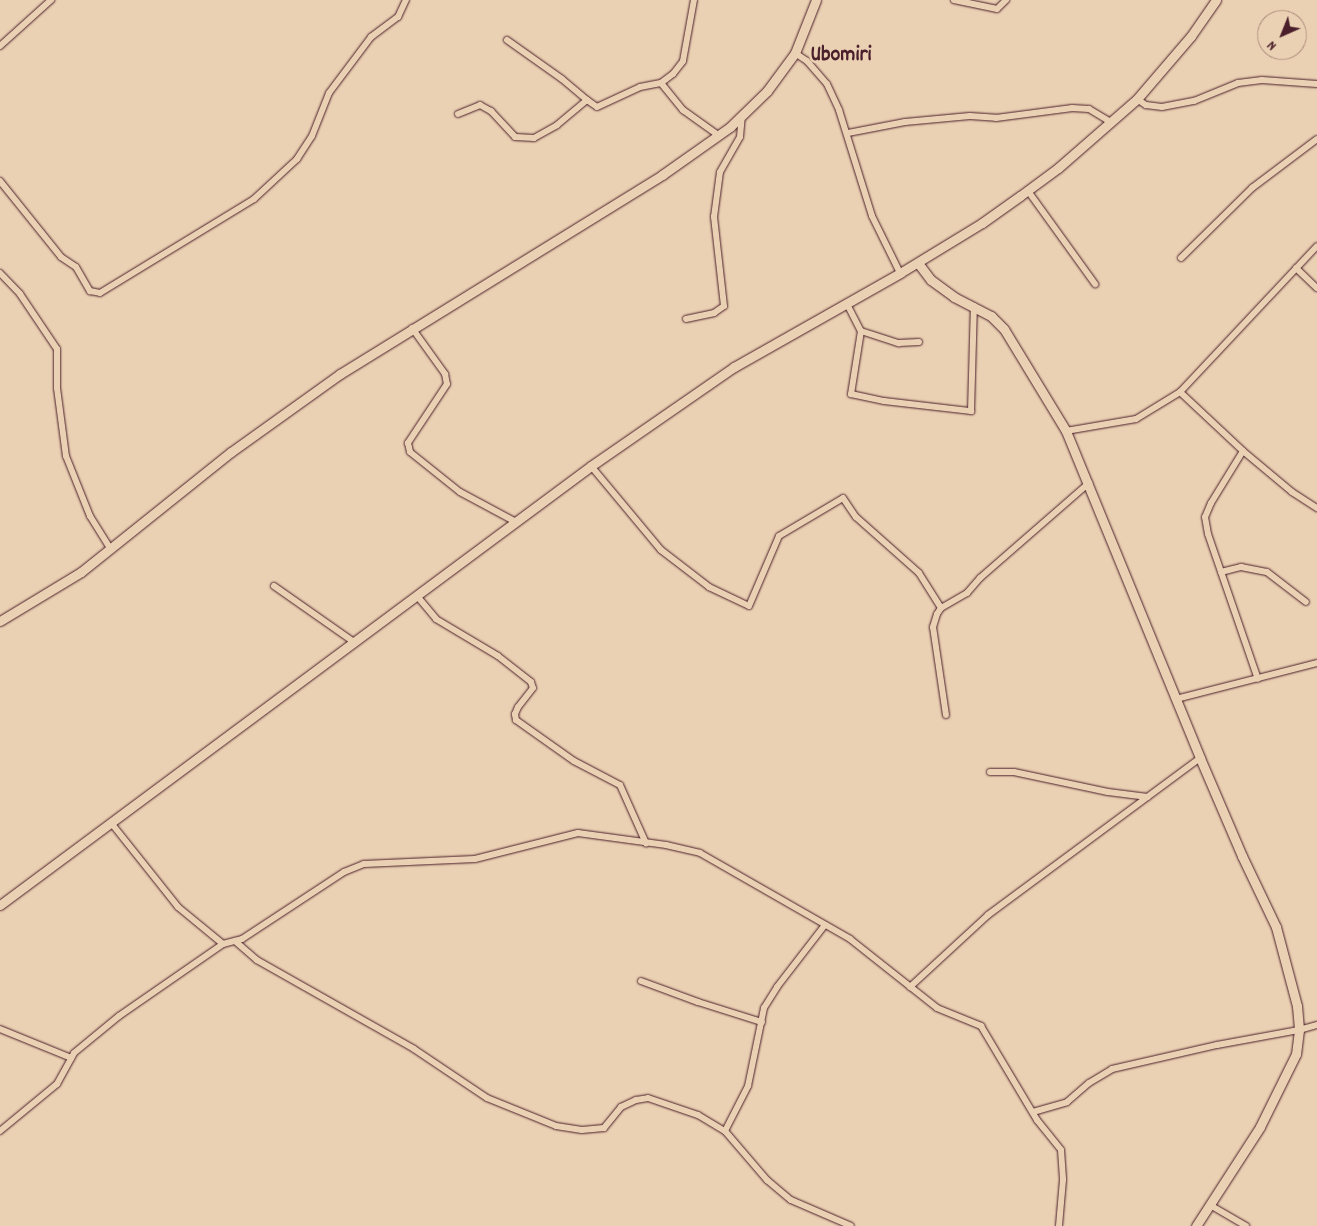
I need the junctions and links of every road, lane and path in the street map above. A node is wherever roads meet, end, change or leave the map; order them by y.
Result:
1 (50, 0) edge
2 (406, 0) edge
3 (694, 0) edge
4 (816, 0) edge
5 (954, 0) edge
6 (1006, 0) edge
7 (1216, 0) edge
8 (507, 40) dead end
9 (0, 46) edge
10 (795, 53) junction
11 (661, 83) junction
12 (1317, 84) edge
13 (1137, 99) junction
14 (587, 100) junction
15 (458, 114) dead end
16 (742, 116) junction
17 (1111, 122) junction
18 (848, 133) junction
19 (718, 135) junction
20 (1317, 139) edge
21 (0, 181) edge
22 (1028, 191) junction
23 (1317, 246) edge
24 (1181, 258) dead end
25 (918, 263) junction
26 (1296, 268) junction
27 (0, 273) edge
28 (900, 274) junction
29 (1095, 284) dead end
30 (1317, 288) edge
31 (847, 304) junction
32 (974, 306) junction
33 (686, 319) dead end
34 (412, 328) junction
35 (861, 331) junction
36 (919, 342) dead end
37 (1180, 392) junction
38 (1066, 431) junction
39 (1243, 451) junction
40 (591, 466) junction
41 (1089, 483) junction
42 (1317, 508) edge
43 (516, 522) junction
44 (110, 549) junction
45 (1221, 572) junction
46 (274, 586) dead end
47 (417, 596) junction
48 (1306, 602) dead end
49 (941, 608) junction
50 (0, 621) edge
51 (354, 642) junction
52 (1317, 663) edge
53 (1258, 679) junction
54 (1176, 699) junction
55 (946, 715) dead end
56 (1200, 758) junction
57 (990, 772) dead end
58 (1148, 796) junction
59 (112, 824) junction
60 (646, 843) junction
61 (0, 905) edge
62 (825, 925) junction
63 (235, 941) junction
64 (223, 944) junction
65 (641, 981) dead end
66 (910, 987) junction
67 (762, 1022) junction
68 (1317, 1025) edge
69 (0, 1029) edge
70 (1299, 1030) junction
71 (71, 1058) junction
72 (1033, 1112) junction
73 (0, 1131) edge
74 (725, 1131) junction
75 (1210, 1205) junction
76 (851, 1226) edge
77 (1059, 1226) edge
78 (1196, 1226) edge
79 (1246, 1226) edge

1 - 9 street
2 - 21 street
3 - 11 street
4 - 10 street
5 - 6 street
7 - 13 street
8 - 14 street
10 - 16 street
10 - 18 street
11 - 14 street
11 - 19 street
12 - 13 street
13 - 17 street
14 - 15 street
16 - 19 street
16 - 33 street
17 - 18 street
17 - 22 street
18 - 28 street
19 - 34 street
20 - 24 street
22 - 25 street
22 - 29 street
23 - 26 street
25 - 28 street
25 - 32 street
26 - 30 street
26 - 37 street
27 - 44 street
28 - 31 street
31 - 35 street
31 - 40 street
32 - 35 street
32 - 38 street
34 - 43 street
34 - 44 street
35 - 36 street
37 - 38 street
37 - 39 street
38 - 41 street
39 - 42 street
39 - 45 street
40 - 43 street
40 - 49 street
41 - 49 street
41 - 54 street
43 - 47 street
44 - 50 street
45 - 48 street
45 - 53 street
46 - 51 street
47 - 51 street
47 - 60 street
49 - 55 street
51 - 59 street
52 - 53 street
53 - 54 street
54 - 56 street
56 - 58 street
56 - 70 street
57 - 58 street
58 - 66 street
59 - 61 street
59 - 64 street
60 - 62 street
60 - 63 street
62 - 66 street
62 - 67 street
63 - 64 street
63 - 74 street
64 - 71 street
65 - 67 street
66 - 72 street
67 - 74 street
68 - 70 street
69 - 71 street
70 - 72 street
70 - 75 street
71 - 73 street
72 - 77 street
74 - 76 street
75 - 78 street
75 - 79 street

